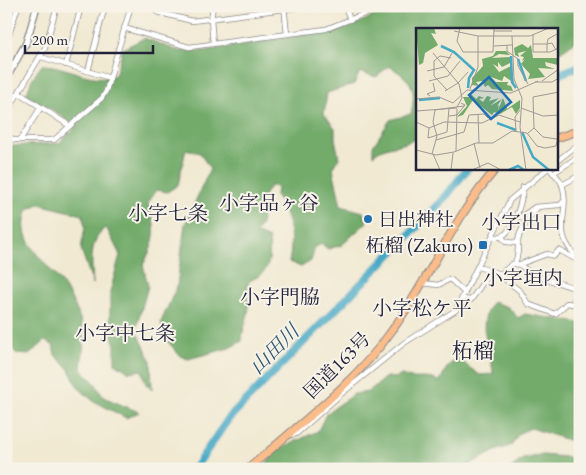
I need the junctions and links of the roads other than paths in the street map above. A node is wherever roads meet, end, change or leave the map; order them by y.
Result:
1 (18, 6) edge
2 (37, 6) edge
3 (57, 6) edge
4 (81, 6) edge
5 (105, 6) edge
6 (131, 6) edge
7 (152, 6) edge
8 (213, 6) edge
9 (307, 6) edge
10 (345, 6) edge
11 (384, 6) edge
12 (285, 8) edge
13 (211, 19) junction
14 (350, 20) junction
15 (124, 28) junction
16 (288, 34) junction
17 (6, 44) edge
18 (213, 44) junction
19 (41, 57) junction
20 (6, 59) edge
21 (66, 64) junction
22 (15, 66) junction
23 (88, 71) junction
24 (110, 78) junction
25 (6, 79) edge
26 (19, 93) junction
27 (41, 108) junction
28 (6, 114) edge
29 (70, 126) junction
30 (580, 130) edge
31 (6, 135) edge
32 (558, 138) edge
33 (20, 140) junction
34 (580, 143) edge
35 (580, 156) edge
36 (558, 160) edge
37 (558, 166) edge
38 (495, 170) edge
39 (550, 170) edge
40 (580, 174) edge
41 (562, 185) junction
42 (523, 187) junction
43 (563, 202) junction
44 (538, 207) junction
45 (516, 217) junction
46 (493, 236) junction
47 (501, 236) junction
48 (518, 244) junction
49 (580, 260) edge
50 (517, 264) junction
51 (478, 267) junction
52 (499, 273) junction
53 (422, 283) junction
54 (579, 289) edge
55 (465, 293) junction
56 (462, 299) junction
57 (287, 435) junction
58 (248, 469) edge

1 - 17 street
2 - 22 street
3 - 19 street
4 - 21 street
5 - 23 street
6 - 15 street
7 - 13 street
8 - 13 street
9 - 12 street
10 - 14 street
11 - 14 street
12 - 13 street
12 - 16 street
13 - 18 street
14 - 16 street
15 - 18 street
15 - 24 street
16 - 18 street
19 - 21 street
19 - 26 street
20 - 22 street
21 - 23 street
22 - 25 street
23 - 24 street
24 - 29 street
26 - 27 street
26 - 28 street
27 - 29 street
27 - 33 street
29 - 33 street
30 - 32 highway
31 - 33 street
34 - 36 street
35 - 37 street
38 - 53 highway, 国道163号
39 - 41 street
39 - 42 street
40 - 41 street
41 - 43 street
42 - 45 street
42 - 46 street
43 - 44 street
43 - 49 street
44 - 45 street
44 - 48 street
45 - 47 street
46 - 47 street
46 - 51 street
47 - 48 street
48 - 50 street
49 - 50 street
50 - 52 street
50 - 54 street
51 - 52 street
51 - 55 street
52 - 54 street
52 - 56 street
53 - 55 street
53 - 57 highway, 国道163号
55 - 56 street
56 - 57 street
57 - 58 highway, 国道163号

